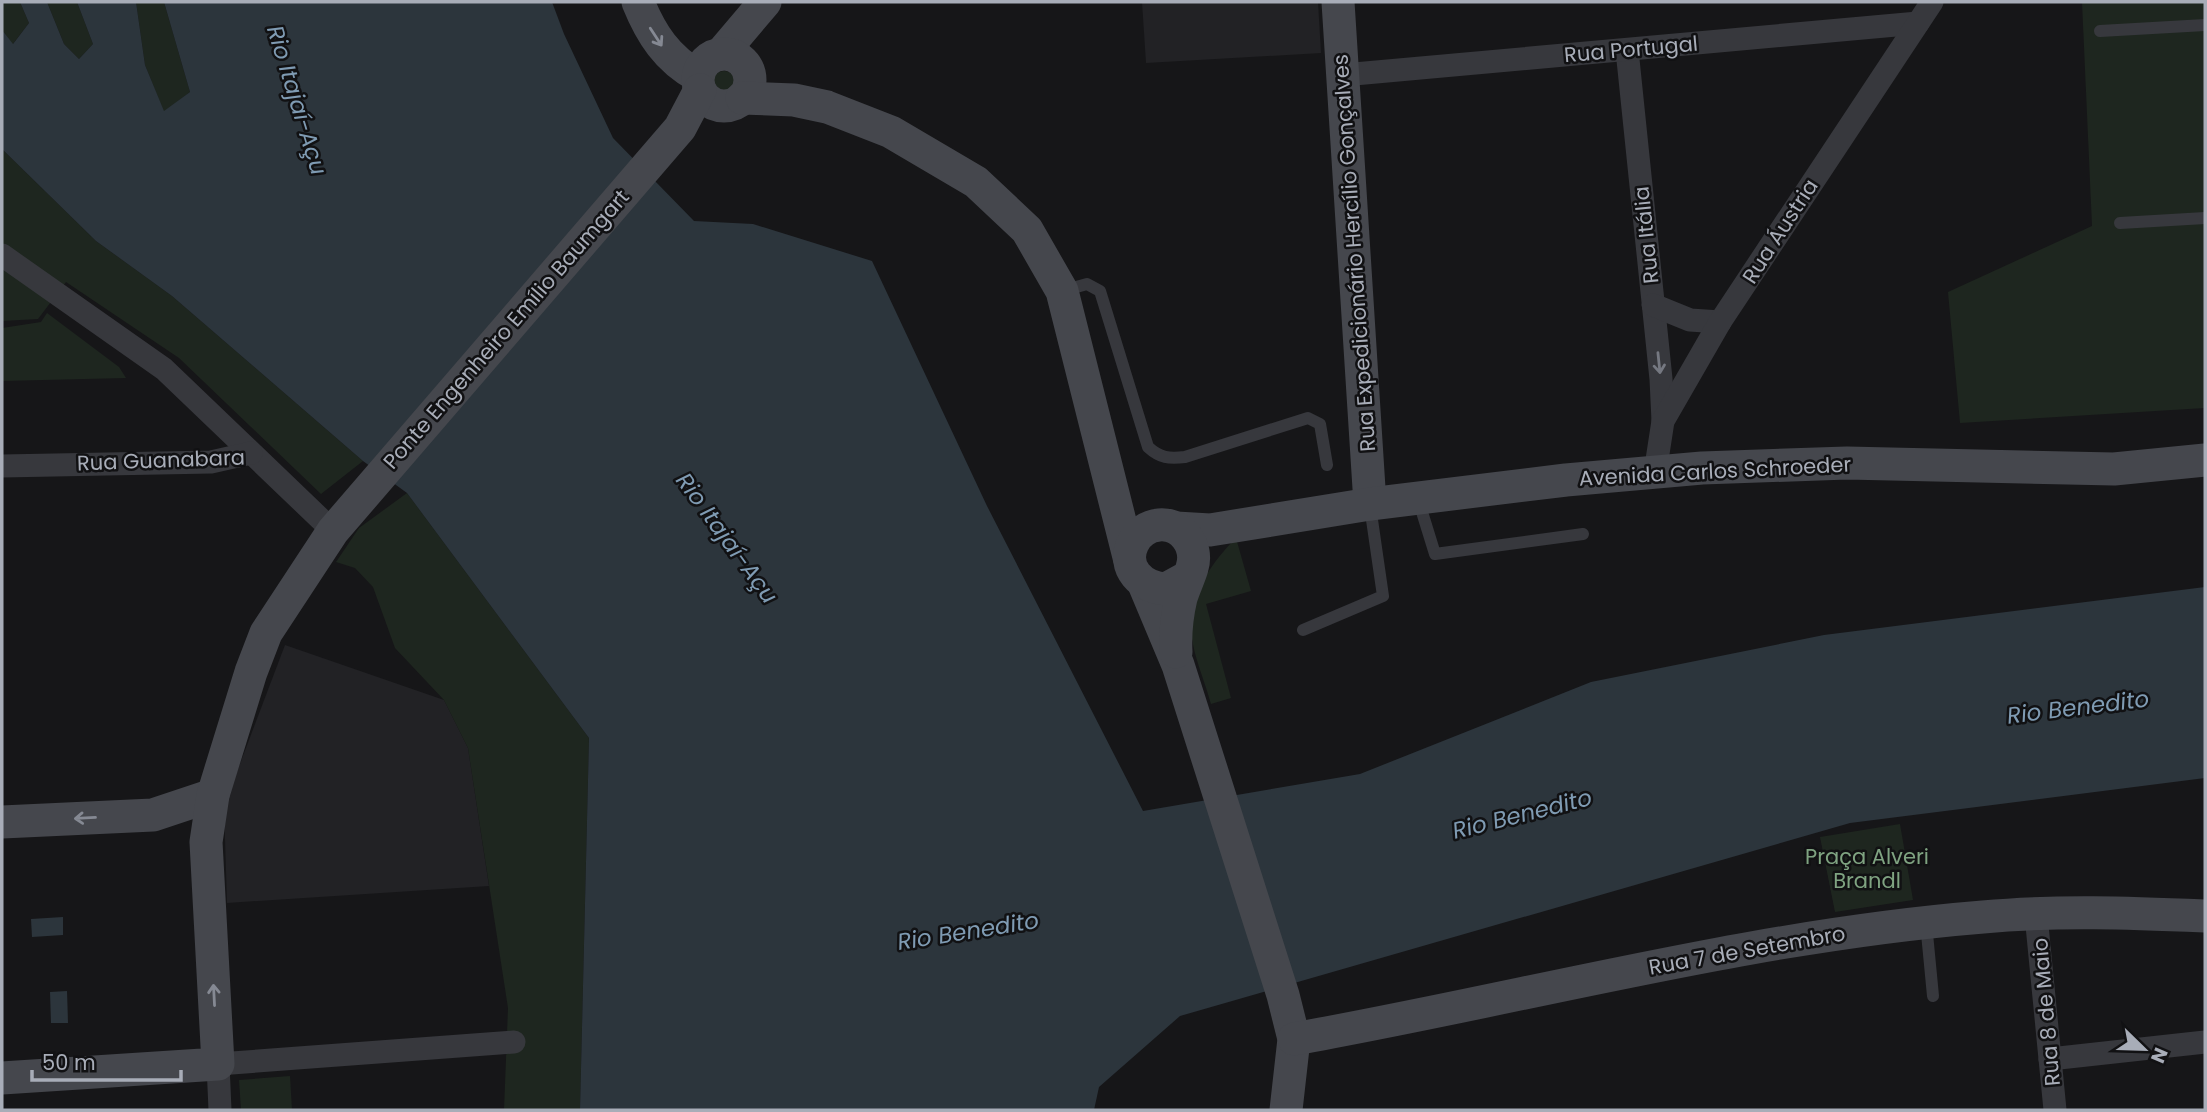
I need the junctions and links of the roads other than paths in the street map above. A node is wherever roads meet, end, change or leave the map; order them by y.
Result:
1 (638, 2) edge
2 (1338, 2) edge
3 (1932, 2) edge
4 (762, 7) edge
5 (1918, 23) junction
6 (2205, 25) edge
7 (2100, 31) dead end
8 (1628, 50) junction
9 (1343, 75) junction
10 (725, 81) junction
11 (2205, 218) edge
12 (2120, 223) dead end
13 (2, 255) edge
14 (1062, 291) junction
15 (1653, 305) junction
16 (1720, 322) junction
17 (1662, 421) junction
18 (251, 453) junction
19 (2205, 460) edge
20 (1106, 461) junction
21 (1327, 465) dead end
22 (2, 466) edge
23 (1655, 473) junction
24 (1418, 499) junction
25 (1370, 504) junction
26 (1172, 526) junction
27 (1228, 528) junction
28 (333, 531) junction
29 (1583, 534) dead end
30 (1136, 570) junction
31 (1190, 572) junction
32 (1303, 630) dead end
33 (1178, 665) junction
34 (213, 795) junction
35 (153, 814) junction
36 (2, 822) edge
37 (206, 842) junction
38 (2036, 915) junction
39 (2205, 916) edge
40 (1926, 923) junction
41 (1933, 996) dead end
42 (1294, 1040) junction
43 (514, 1042) dead end
44 (2205, 1042) edge
45 (2050, 1059) junction
46 (218, 1064) junction
47 (2, 1078) edge
48 (220, 1110) edge
49 (1286, 1110) edge
50 (2055, 1110) edge

1 -> 10 main road
2 - 9 main road, Rua Expedicionário Hercílio Gonçalves
3 - 5 street, Rua Áustria
4 - 10 main road
5 - 8 street, Rua Portugal
5 - 16 street, Rua Áustria
6 - 7 lane
8 - 9 street, Rua Portugal
8 - 15 street, Rua Itália
9 - 25 main road, Rua Expedicionário Hercílio Gonçalves
10 - 14 main road
10 - 28 main road, Ponte Engenheiro Emílio Baumgart
11 - 12 lane
13 - 18 street
14 - 20 main road
14 - 21 lane
15 - 16 street
15 -> 17 street, Rua Itália
16 - 17 street, Rua Áustria
17 - 23 street, Rua Áustria
18 - 22 street, Rua Guanabara
18 - 28 street, Rua Guanabara
19 - 23 main road, Avenida Carlos Schroeder
20 - 26 main road
20 - 30 main road
23 - 24 main road, Avenida Carlos Schroeder
24 - 25 main road, Avenida Carlos Schroeder
24 - 29 lane
25 - 27 main road, Avenida Carlos Schroeder
25 - 32 lane
26 - 27 main road, Avenida Carlos Schroeder
26 - 30 main road
26 - 31 main road
27 - 31 main road
28 - 34 main road, Ponte Engenheiro Emílio Baumgart
30 - 31 main road
30 - 33 main road
31 - 33 main road
33 - 42 main road
34 - 35 main road
34 - 37 main road, Ponte Engenheiro Emílio Baumgart
35 -> 36 main road
35 - 37 main road
46 -> 37 main road, Ponte Engenheiro Emílio Baumgart
38 - 39 main road, Rua 7 de Setembro
38 - 40 main road, Rua 7 de Setembro
38 - 45 street, Rua 8 de Maio
40 - 41 lane
40 - 42 main road, Rua 7 de Setembro
42 - 49 main road
43 - 46 street
44 - 45 street
45 - 50 street, Rua 8 de Maio
46 - 47 main road
46 - 48 street

